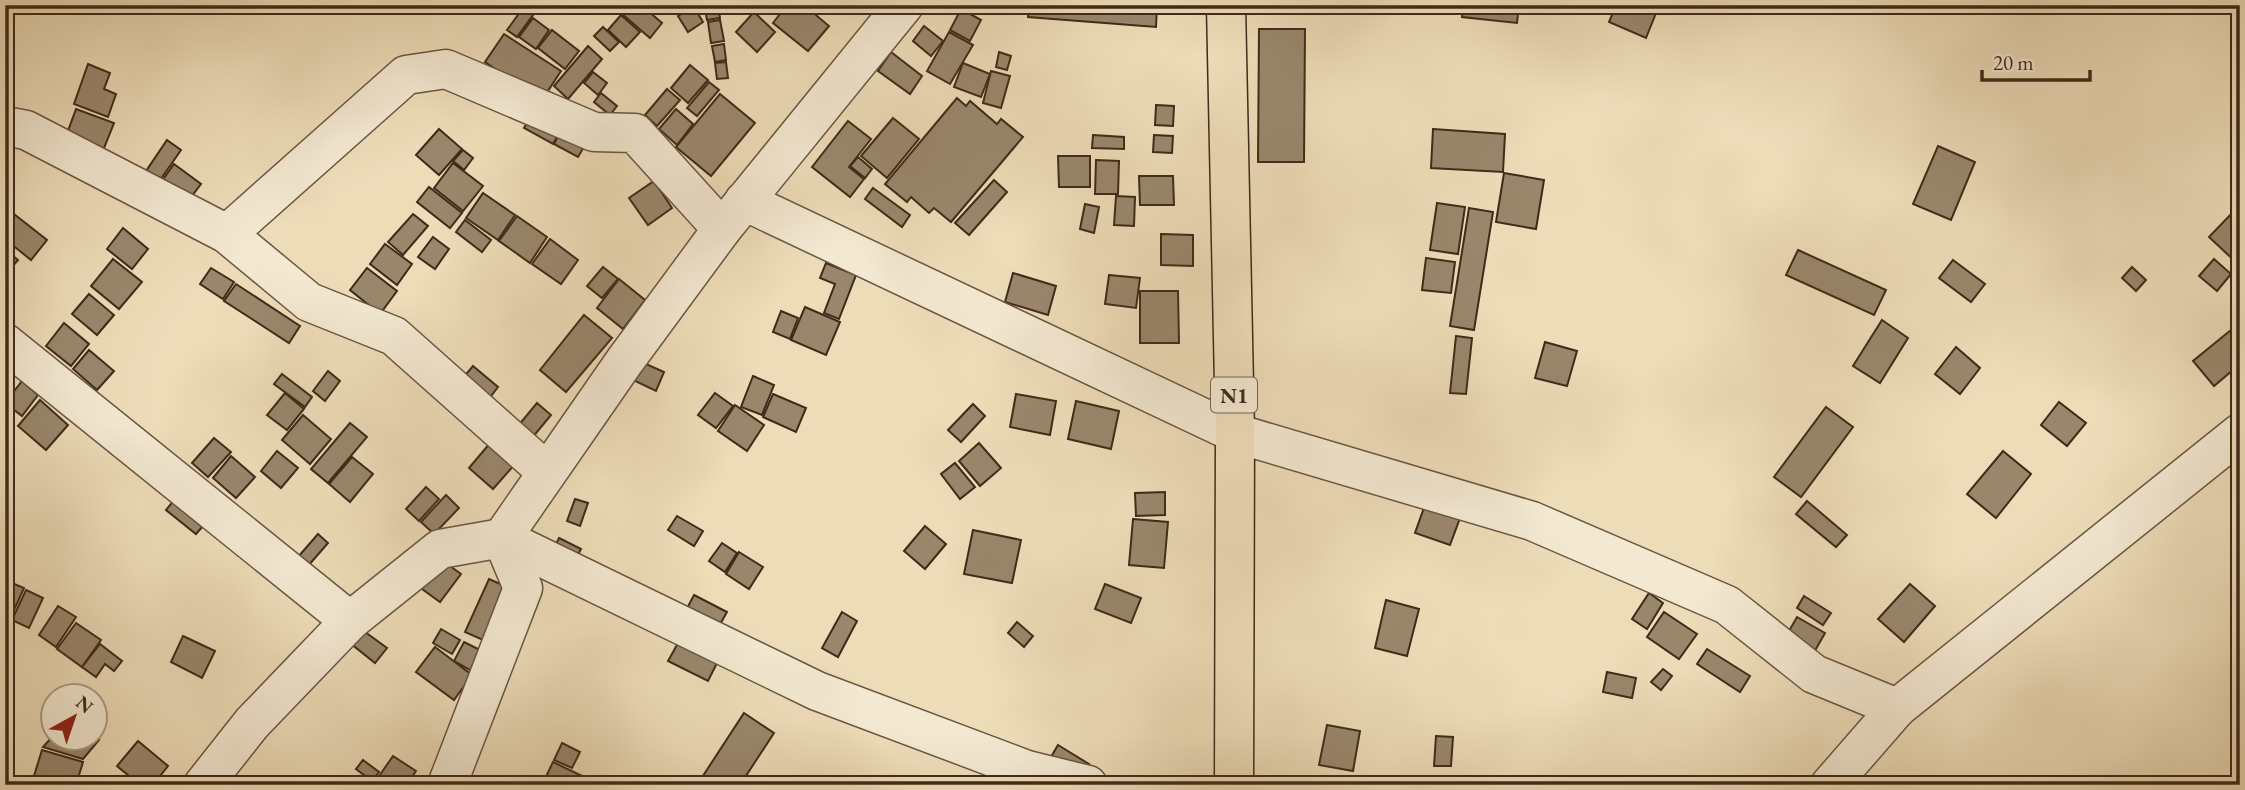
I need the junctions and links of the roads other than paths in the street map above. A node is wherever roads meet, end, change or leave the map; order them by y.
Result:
1 (904, 5) edge
2 (1226, 5) edge
3 (5, 126) edge
4 (733, 215) junction
5 (227, 234) junction
6 (5, 343) edge
7 (1235, 433) junction
8 (2240, 433) edge
9 (547, 472) junction
10 (502, 538) junction
11 (350, 621) junction
12 (1897, 708) junction
13 (204, 785) edge
14 (447, 785) edge
15 (1088, 785) edge
16 (1234, 785) edge
17 (1830, 785) edge

1 - 4 street
2 - 7 main road, N1
3 - 5 street
4 - 5 street
4 - 7 street
4 - 9 street
5 - 9 street
6 - 11 street
7 - 12 street
7 - 16 main road, N1
8 - 12 street
9 - 10 street
10 - 11 street
10 - 14 street
10 - 15 street
11 - 13 street
12 - 17 street

